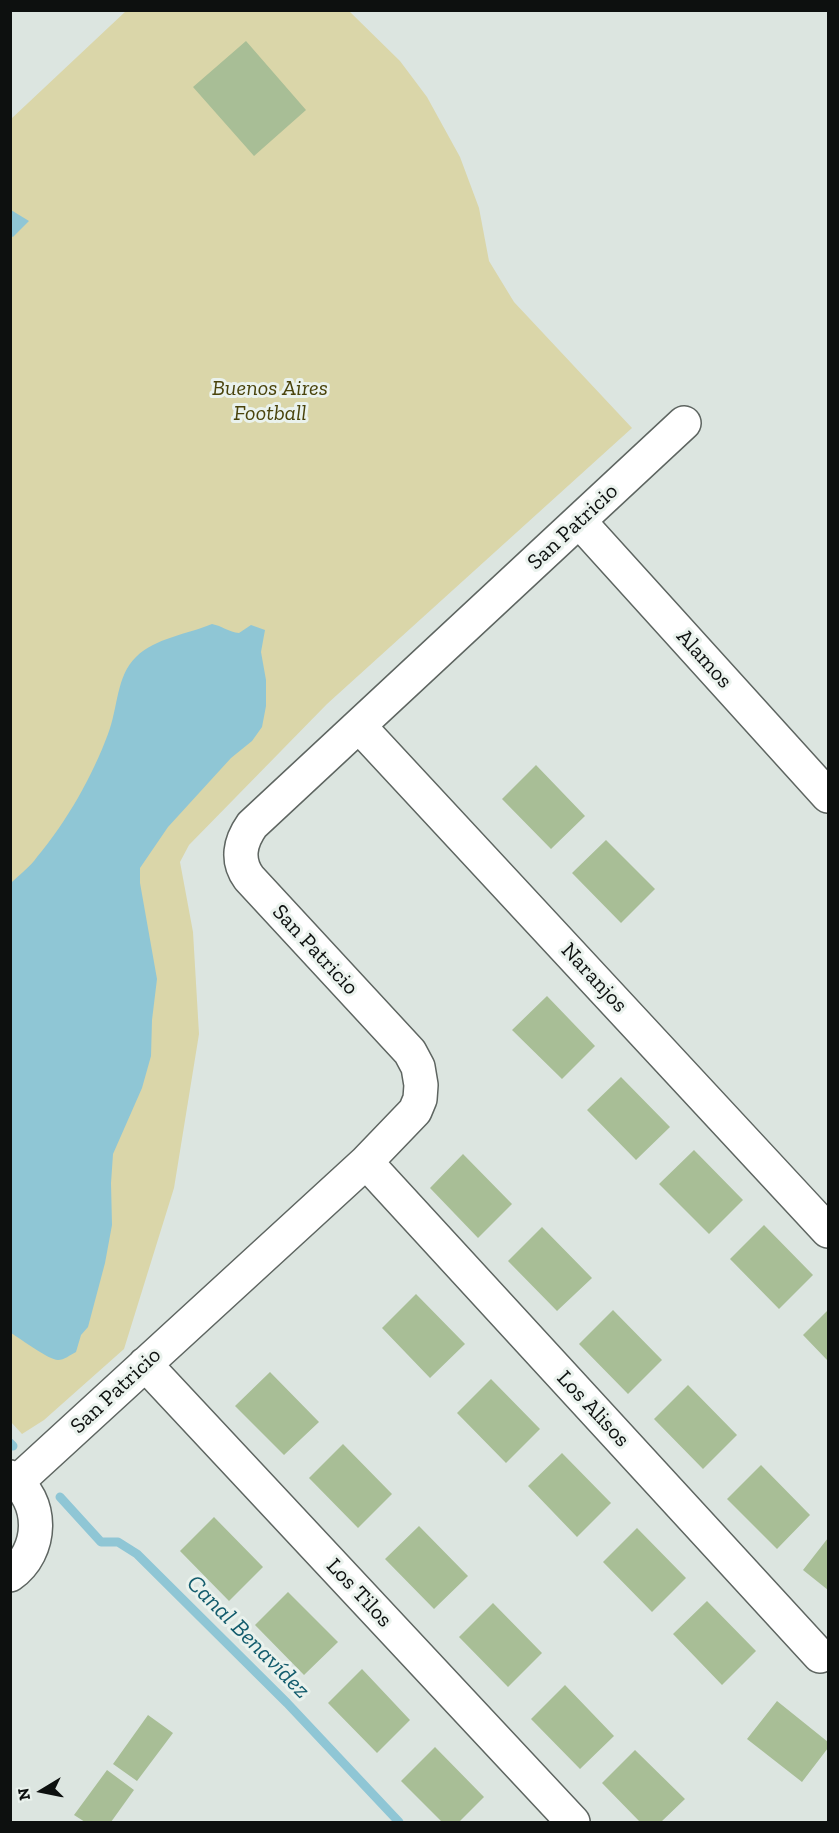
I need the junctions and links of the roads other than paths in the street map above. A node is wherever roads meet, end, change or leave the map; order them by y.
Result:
1 (684, 423) dead end
2 (579, 521) junction
3 (358, 726) junction
4 (828, 796) edge
5 (366, 1162) junction
6 (828, 1231) edge
7 (145, 1364) junction
8 (14, 1479) edge
9 (10, 1575) edge
10 (820, 1656) dead end
11 (573, 1822) edge

1 - 2 street, San Patricio
2 - 3 street, San Patricio
2 - 4 street, Alamos
3 - 5 street, San Patricio
3 - 6 street, Naranjos
5 - 7 street, San Patricio
5 - 10 street, Los Alisos
7 - 8 street, San Patricio
7 - 11 street, Los Tilos
8 - 9 street

